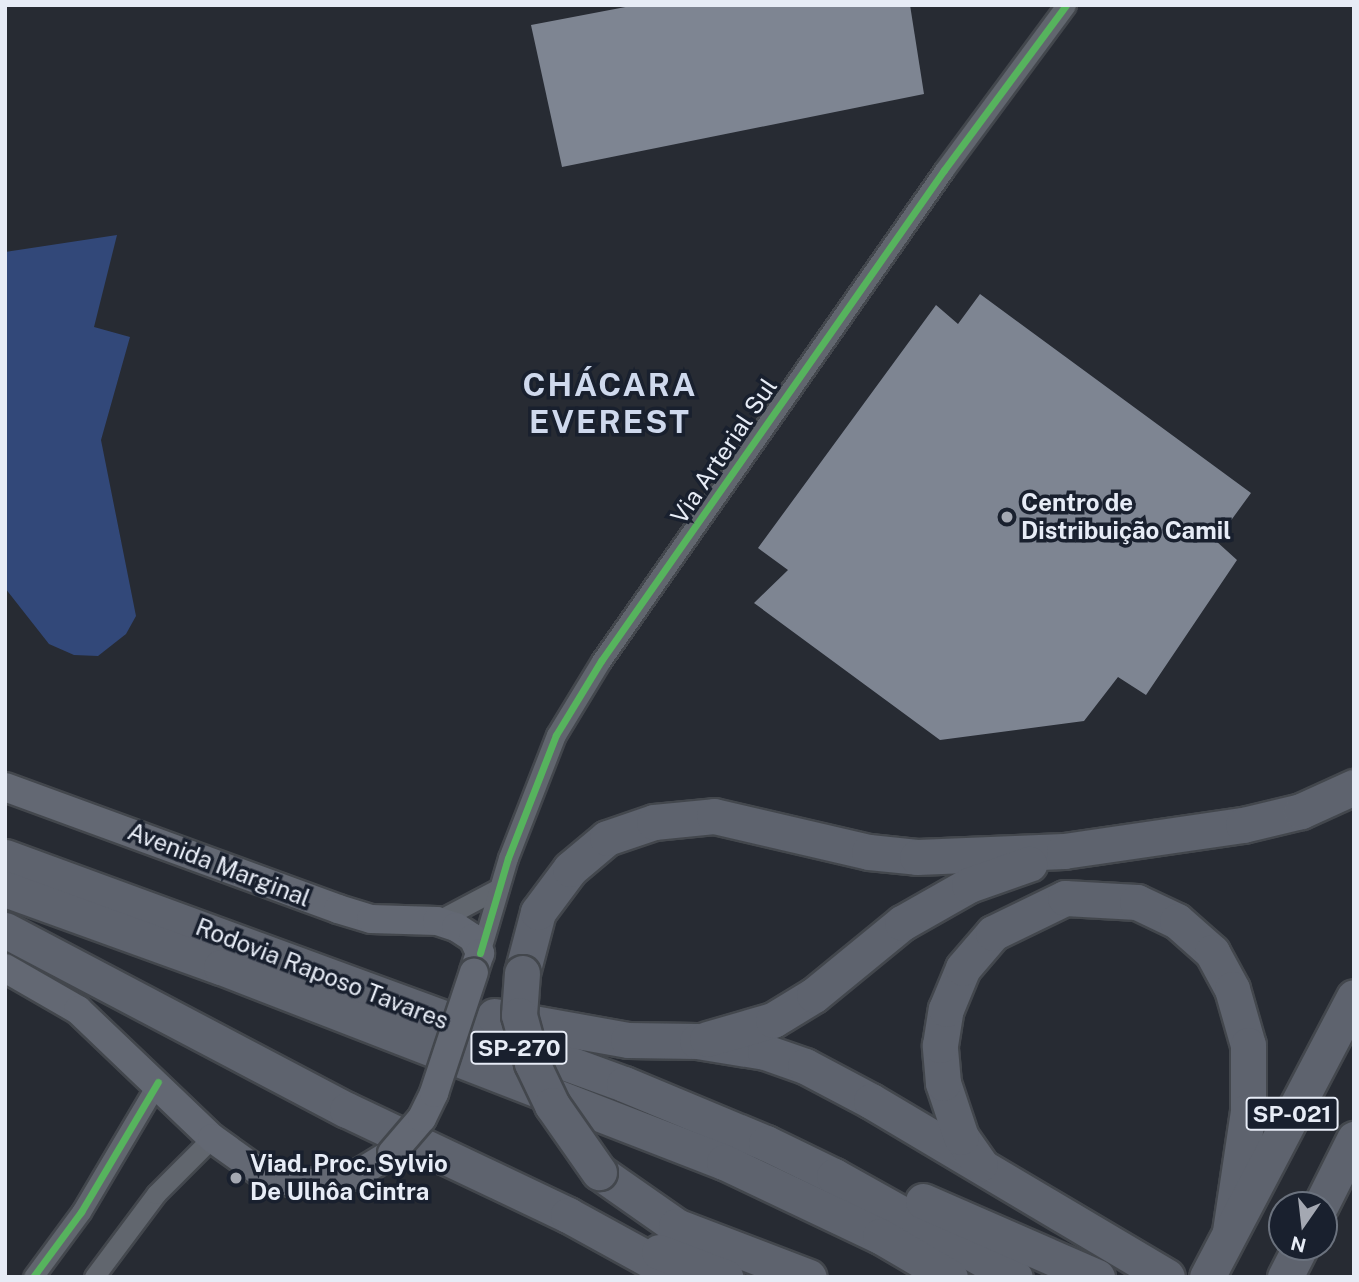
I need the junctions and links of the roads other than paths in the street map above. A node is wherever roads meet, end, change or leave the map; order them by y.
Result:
1 (1066, 5) edge
2 (5, 787) edge
3 (1354, 787) edge
4 (1064, 851) junction
5 (5, 857) edge
6 (499, 888) junction
7 (5, 889) edge
8 (437, 921) junction
9 (5, 930) edge
10 (225, 937) junction
11 (477, 962) junction
12 (5, 968) edge
13 (1354, 997) edge
14 (697, 1041) junction
15 (158, 1082) junction
16 (212, 1138) junction
17 (1354, 1139) edge
18 (766, 1143) junction
19 (984, 1170) junction
20 (1328, 1191) edge
21 (568, 1215) junction
22 (1230, 1231) junction
23 (1293, 1261) edge
24 (1208, 1275) edge
25 (33, 1277) edge
26 (94, 1277) edge
27 (681, 1277) edge
28 (725, 1277) edge
29 (809, 1277) edge
30 (950, 1277) edge
31 (1015, 1277) edge
32 (1097, 1277) edge
33 (1167, 1277) edge
34 (1285, 1277) edge

1 - 6 street, Via Arterial Sul
2 - 8 main road, Avenida Marginal
3 - 4 highway
4 - 14 highway
4 - 29 highway, bridge
5 - 10 highway, Rodovia Raposo Tavares / SP-270
6 - 8 street, Avenida Marginal
6 - 11 street, Via Arterial Sul
7 - 30 highway, Rodovia Raposo Tavares / SP-270
8 - 11 main road, Avenida Marginal
9 - 21 highway
10 - 14 highway
10 - 18 highway, Rodovia Raposo Tavares / SP-270
11 - 16 main road, bridge
12 - 15 main road
13 - 22 highway, SP-021
14 - 19 highway
15 - 16 main road
15 - 25 street
16 - 26 street
17 - 20 highway, SP-021
18 - 31 highway, Rodovia Raposo Tavares / SP-270
18 - 32 highway
19 - 22 highway
19 - 33 highway
21 - 27 highway
21 - 28 highway
22 - 24 highway, SP-021
23 - 34 highway

